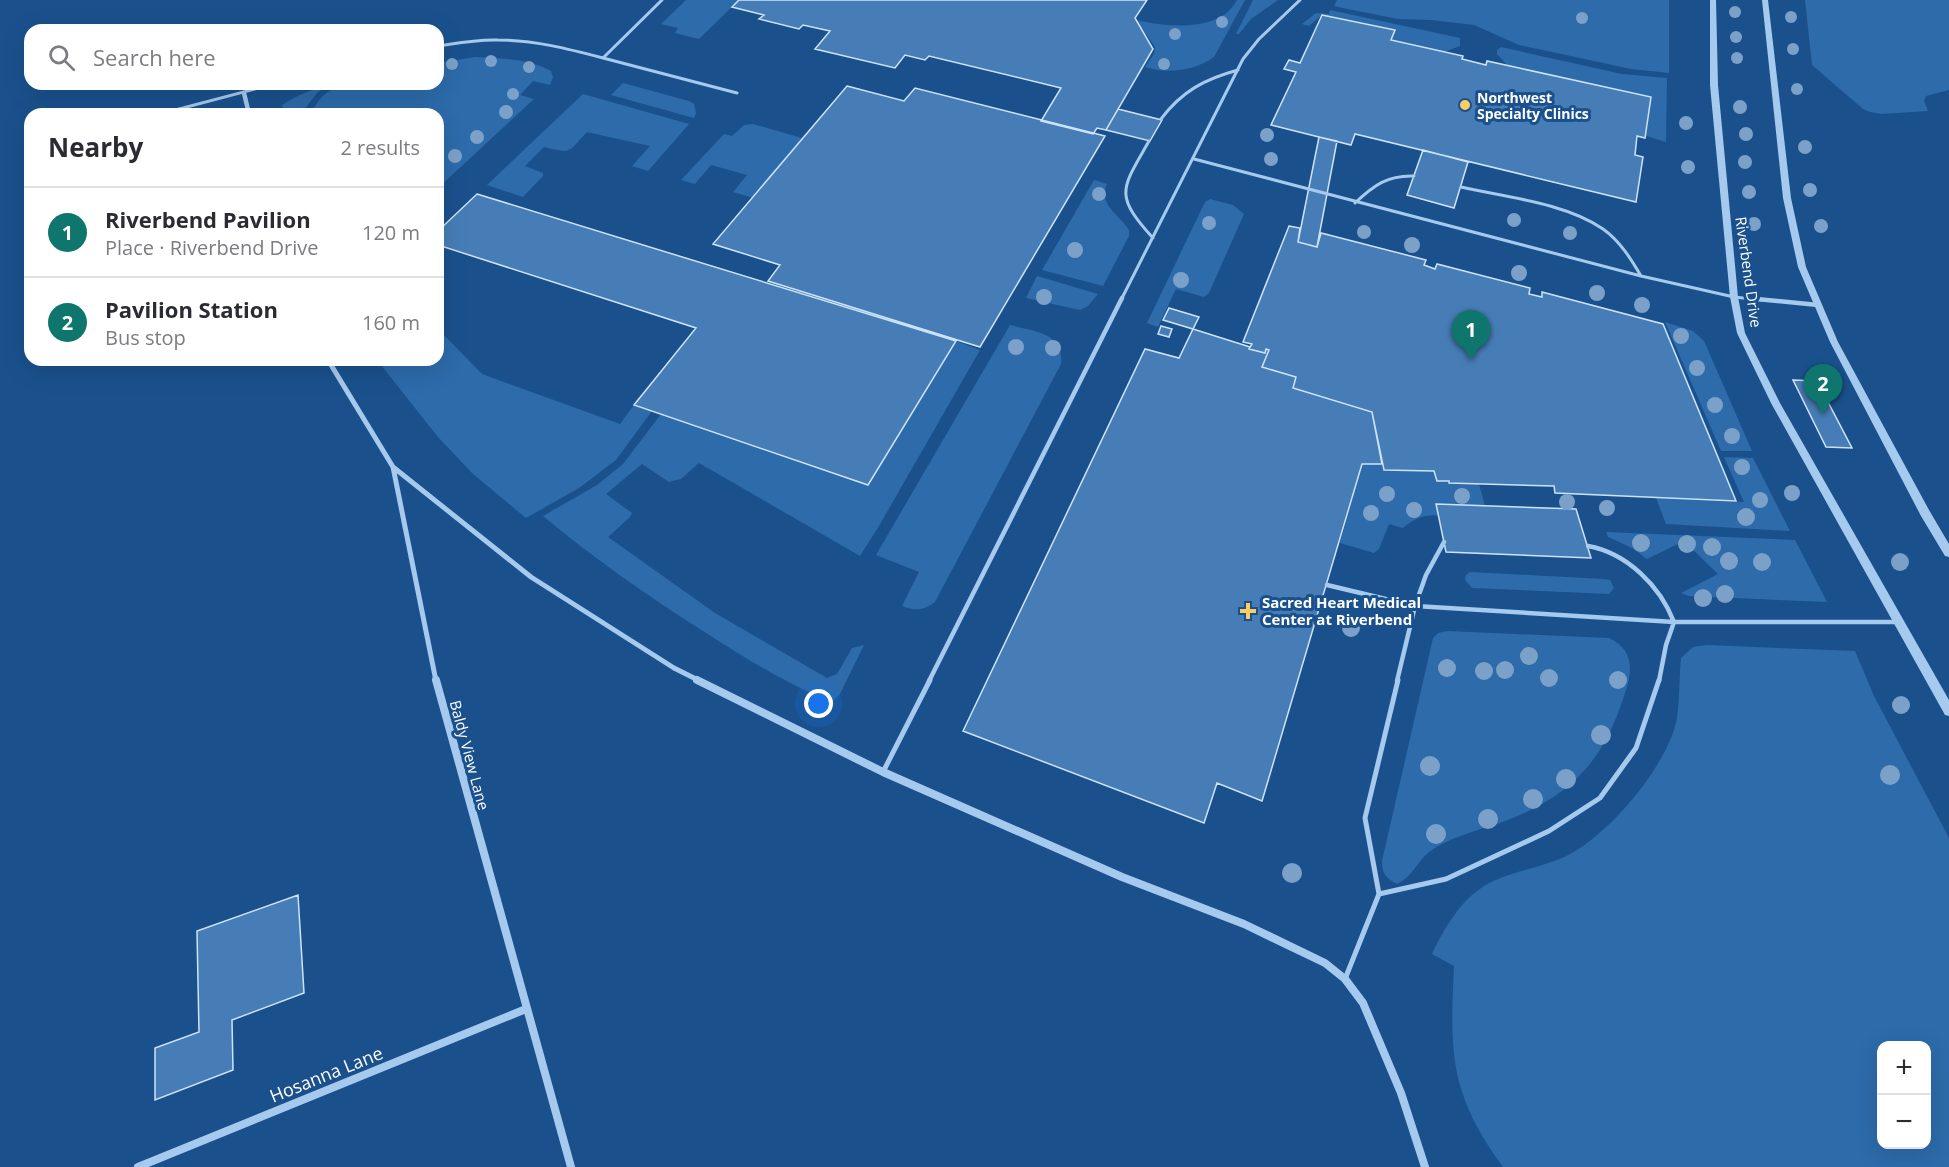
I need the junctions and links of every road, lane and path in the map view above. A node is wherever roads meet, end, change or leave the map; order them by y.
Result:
1 (662, 0) edge
2 (1300, 0) edge
3 (1713, 0) edge
4 (1765, 0) edge
5 (444, 45) edge
6 (603, 58) junction
7 (1238, 70) junction
8 (254, 90) edge
9 (244, 93) junction
10 (737, 93) dead end
11 (184, 108) edge
12 (248, 108) edge
13 (1161, 120) dead end
14 (1149, 141) dead end
15 (1194, 159) junction
16 (1414, 176) dead end
17 (1461, 187) dead end
18 (1355, 203) junction
19 (1153, 238) junction
20 (1641, 276) junction
21 (1734, 297) junction
22 (1818, 305) junction
23 (332, 366) edge
24 (393, 468) junction
25 (1444, 542) dead end
26 (1588, 546) dead end
27 (1949, 553) edge
28 (1327, 585) dead end
29 (1415, 606) junction
30 (1674, 621) junction
31 (1898, 622) junction
32 (1949, 711) edge
33 (883, 772) junction
34 (1379, 894) junction
35 (1345, 979) junction
36 (526, 1009) junction
37 (138, 1167) edge
38 (571, 1167) edge
39 (1425, 1167) edge

1 - 6 lane
2 - 7 lane
3 - 21 street, Riverbend Drive
4 - 22 street
5 - 6 lane
6 - 10 lane
7 - 13 lane
7 - 15 lane
8 - 9 lane
9 - 11 lane
9 - 12 street
14 - 19 lane
15 - 18 lane
15 - 19 lane
16 - 18 lane
17 - 20 lane
18 - 20 lane
19 - 33 lane
20 - 21 lane
21 - 22 lane
21 - 31 street, Riverbend Drive
22 - 27 street
23 - 24 street, Baldy View Lane
24 - 33 street
24 - 36 street, Baldy View Lane
25 - 29 lane
26 - 30 lane
28 - 29 lane
29 - 30 lane
29 - 34 lane
30 - 31 lane
30 - 34 lane
31 - 32 street, Riverbend Drive
33 - 35 street
34 - 35 lane
35 - 39 street
36 - 37 street, Hosanna Lane
36 - 38 street, Baldy View Lane

